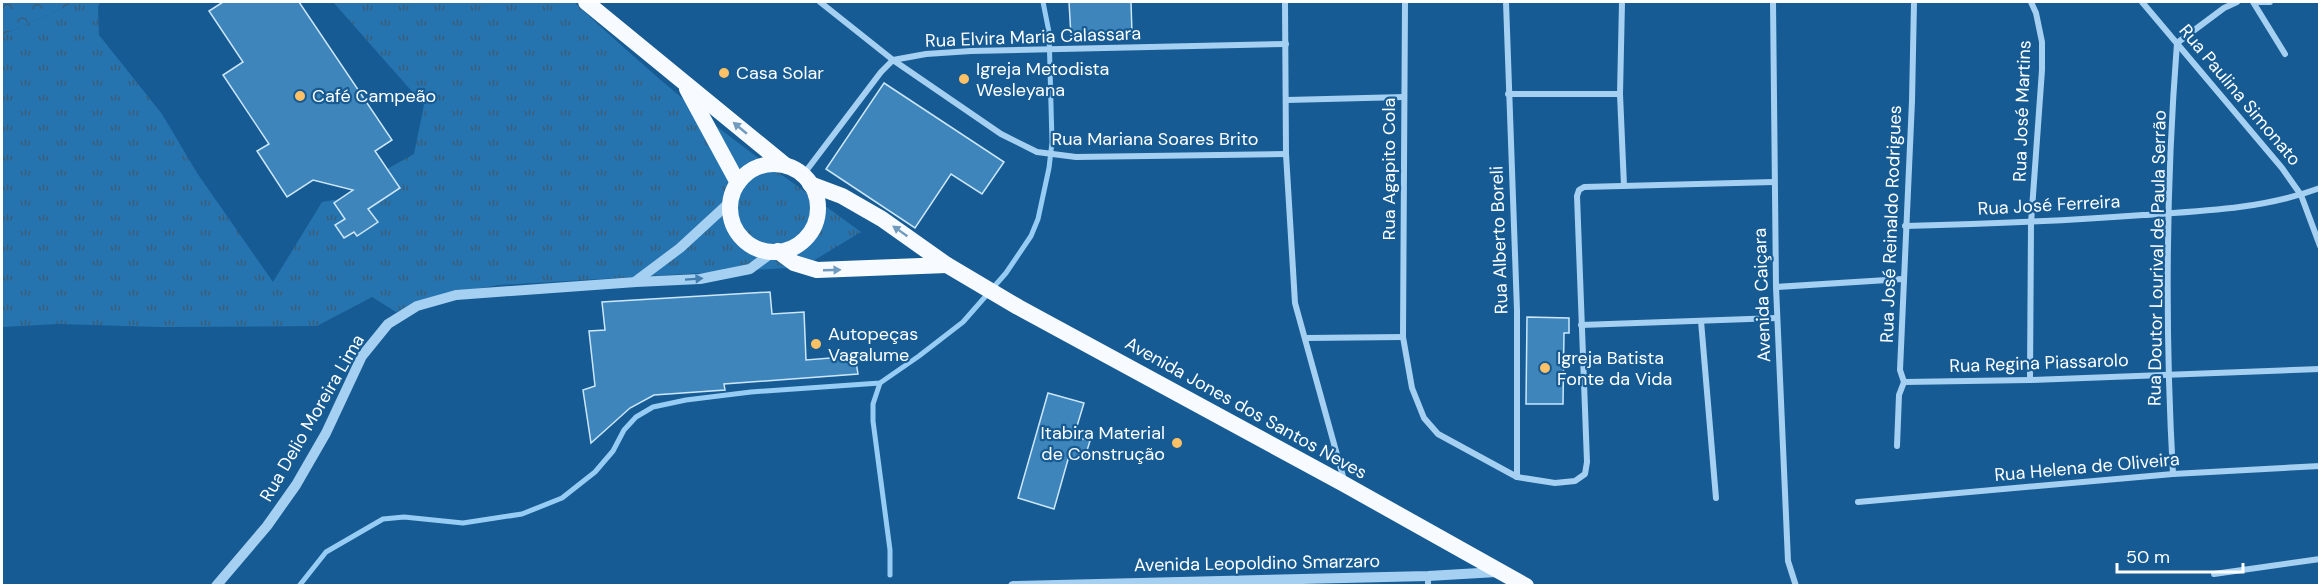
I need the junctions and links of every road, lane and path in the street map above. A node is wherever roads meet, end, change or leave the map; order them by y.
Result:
1 (586, 2) edge
2 (820, 2) edge
3 (1286, 2) edge
4 (1405, 2) edge
5 (1506, 2) edge
6 (1622, 2) edge
7 (1773, 2) edge
8 (1914, 2) edge
9 (2031, 2) edge
10 (2142, 2) edge
11 (2237, 2) edge
12 (2254, 2) edge
13 (2270, 2) edge
14 (2177, 43) junction
15 (1286, 44) junction
16 (2285, 54) dead end
17 (893, 60) junction
18 (683, 80) junction
19 (1508, 94) junction
20 (1620, 94) junction
21 (1404, 97) junction
22 (1287, 100) junction
23 (1286, 154) junction
24 (785, 165) junction
25 (807, 180) junction
26 (1774, 182) junction
27 (738, 183) junction
28 (1624, 186) junction
29 (2319, 188) edge
30 (2301, 195) junction
31 (730, 202) junction
32 (2170, 213) junction
33 (2031, 223) junction
34 (1905, 226) junction
35 (2319, 246) edge
36 (776, 252) junction
37 (947, 266) junction
38 (1903, 279) junction
39 (636, 282) junction
40 (1776, 287) junction
41 (1777, 318) junction
42 (1701, 321) junction
43 (1581, 325) junction
44 (1403, 337) junction
45 (1305, 338) junction
46 (2319, 369) edge
47 (2168, 373) junction
48 (2030, 380) junction
49 (1904, 382) junction
50 (1897, 446) dead end
51 (2319, 466) edge
52 (2173, 474) junction
53 (1517, 477) junction
54 (1344, 484) junction
55 (1716, 498) dead end
56 (1858, 502) dead end
57 (2319, 559) edge
58 (1501, 571) junction
59 (2214, 574) dead end
60 (1428, 580) edge
61 (1182, 583) edge
62 (216, 585) edge
63 (1013, 585) edge
64 (1526, 585) edge
65 (1796, 585) edge

1 - 18 highway, Avenida Jones dos Santos Neves
2 - 17 street, Rua Mariana Soares Brito
3 - 15 street
4 - 21 street, Rua Agapito Cola
5 - 19 street, Rua Alberto Boreli
6 - 20 street
7 - 26 street, Avenida Caiçara
8 - 34 street, Rua José Reinaldo Rodrigues
9 - 33 street, Rua José Martins
10 - 14 street, Rua Paulina Simonato
11 - 14 street
12 - 13 street
12 - 16 street
14 - 30 street, Rua Paulina Simonato
14 - 32 street, Rua Doutor Lourival de Paula Serrão
15 - 17 street, Rua Elvira Maria Calassara
15 - 22 street
17 - 23 street, Rua Mariana Soares Brito
17 - 25 street
24 -> 18 highway, Avenida Jones dos Santos Neves
18 - 27 highway, Avenida Jones dos Santos Neves
19 - 20 street
19 - 53 street, Rua Alberto Boreli
20 - 28 street
21 - 22 street
21 - 44 street, Rua Agapito Cola
22 - 23 street
23 - 45 street
24 - 25 highway, Avenida Jones dos Santos Neves
24 - 27 highway
25 - 36 highway
37 -> 25 highway, Avenida Jones dos Santos Neves
26 - 28 street
26 - 40 street, Avenida Caiçara
27 - 31 highway
28 - 43 street
29 - 30 street, Rua José Ferreira
30 - 32 street, Rua José Ferreira
30 - 35 street, Rua Paulina Simonato
31 - 36 highway
31 - 39 street
32 - 33 street, Rua José Ferreira
32 - 47 street, Rua Doutor Lourival de Paula Serrão
33 - 34 street, Rua José Ferreira
33 - 48 street, Rua José Martins
34 - 38 street, Rua José Reinaldo Rodrigues
36 -> 37 highway
39 -> 36 street, Rua Delio Moreira Lima
37 - 54 highway, Avenida Jones dos Santos Neves
38 - 40 street
38 - 49 street, Rua José Reinaldo Rodrigues
39 - 62 street, Rua Delio Moreira Lima
40 - 41 street, Avenida Caiçara
41 - 42 street
41 - 65 street, Avenida Caiçara
42 - 43 street
42 - 55 street
43 - 53 street, Rua Agapito Cola
44 - 45 street
44 - 53 street, Rua Agapito Cola
45 - 54 street
46 - 47 street, Rua Regina Piassarolo
47 - 48 street, Rua Regina Piassarolo
47 - 52 street, Rua Doutor Lourival de Paula Serrão
48 - 49 street, Rua Regina Piassarolo
49 - 50 street, Rua José Reinaldo Rodrigues
51 - 52 street, Rua Helena de Oliveira
52 - 56 street, Rua Helena de Oliveira
54 - 58 highway, Avenida Jones dos Santos Neves
57 - 59 street
58 - 60 street, Avenida Leopoldino Smarzaro
58 - 64 highway, Avenida Jones dos Santos Neves
60 - 61 street, Avenida Leopoldino Smarzaro
61 - 63 street, Avenida Leopoldino Smarzaro

